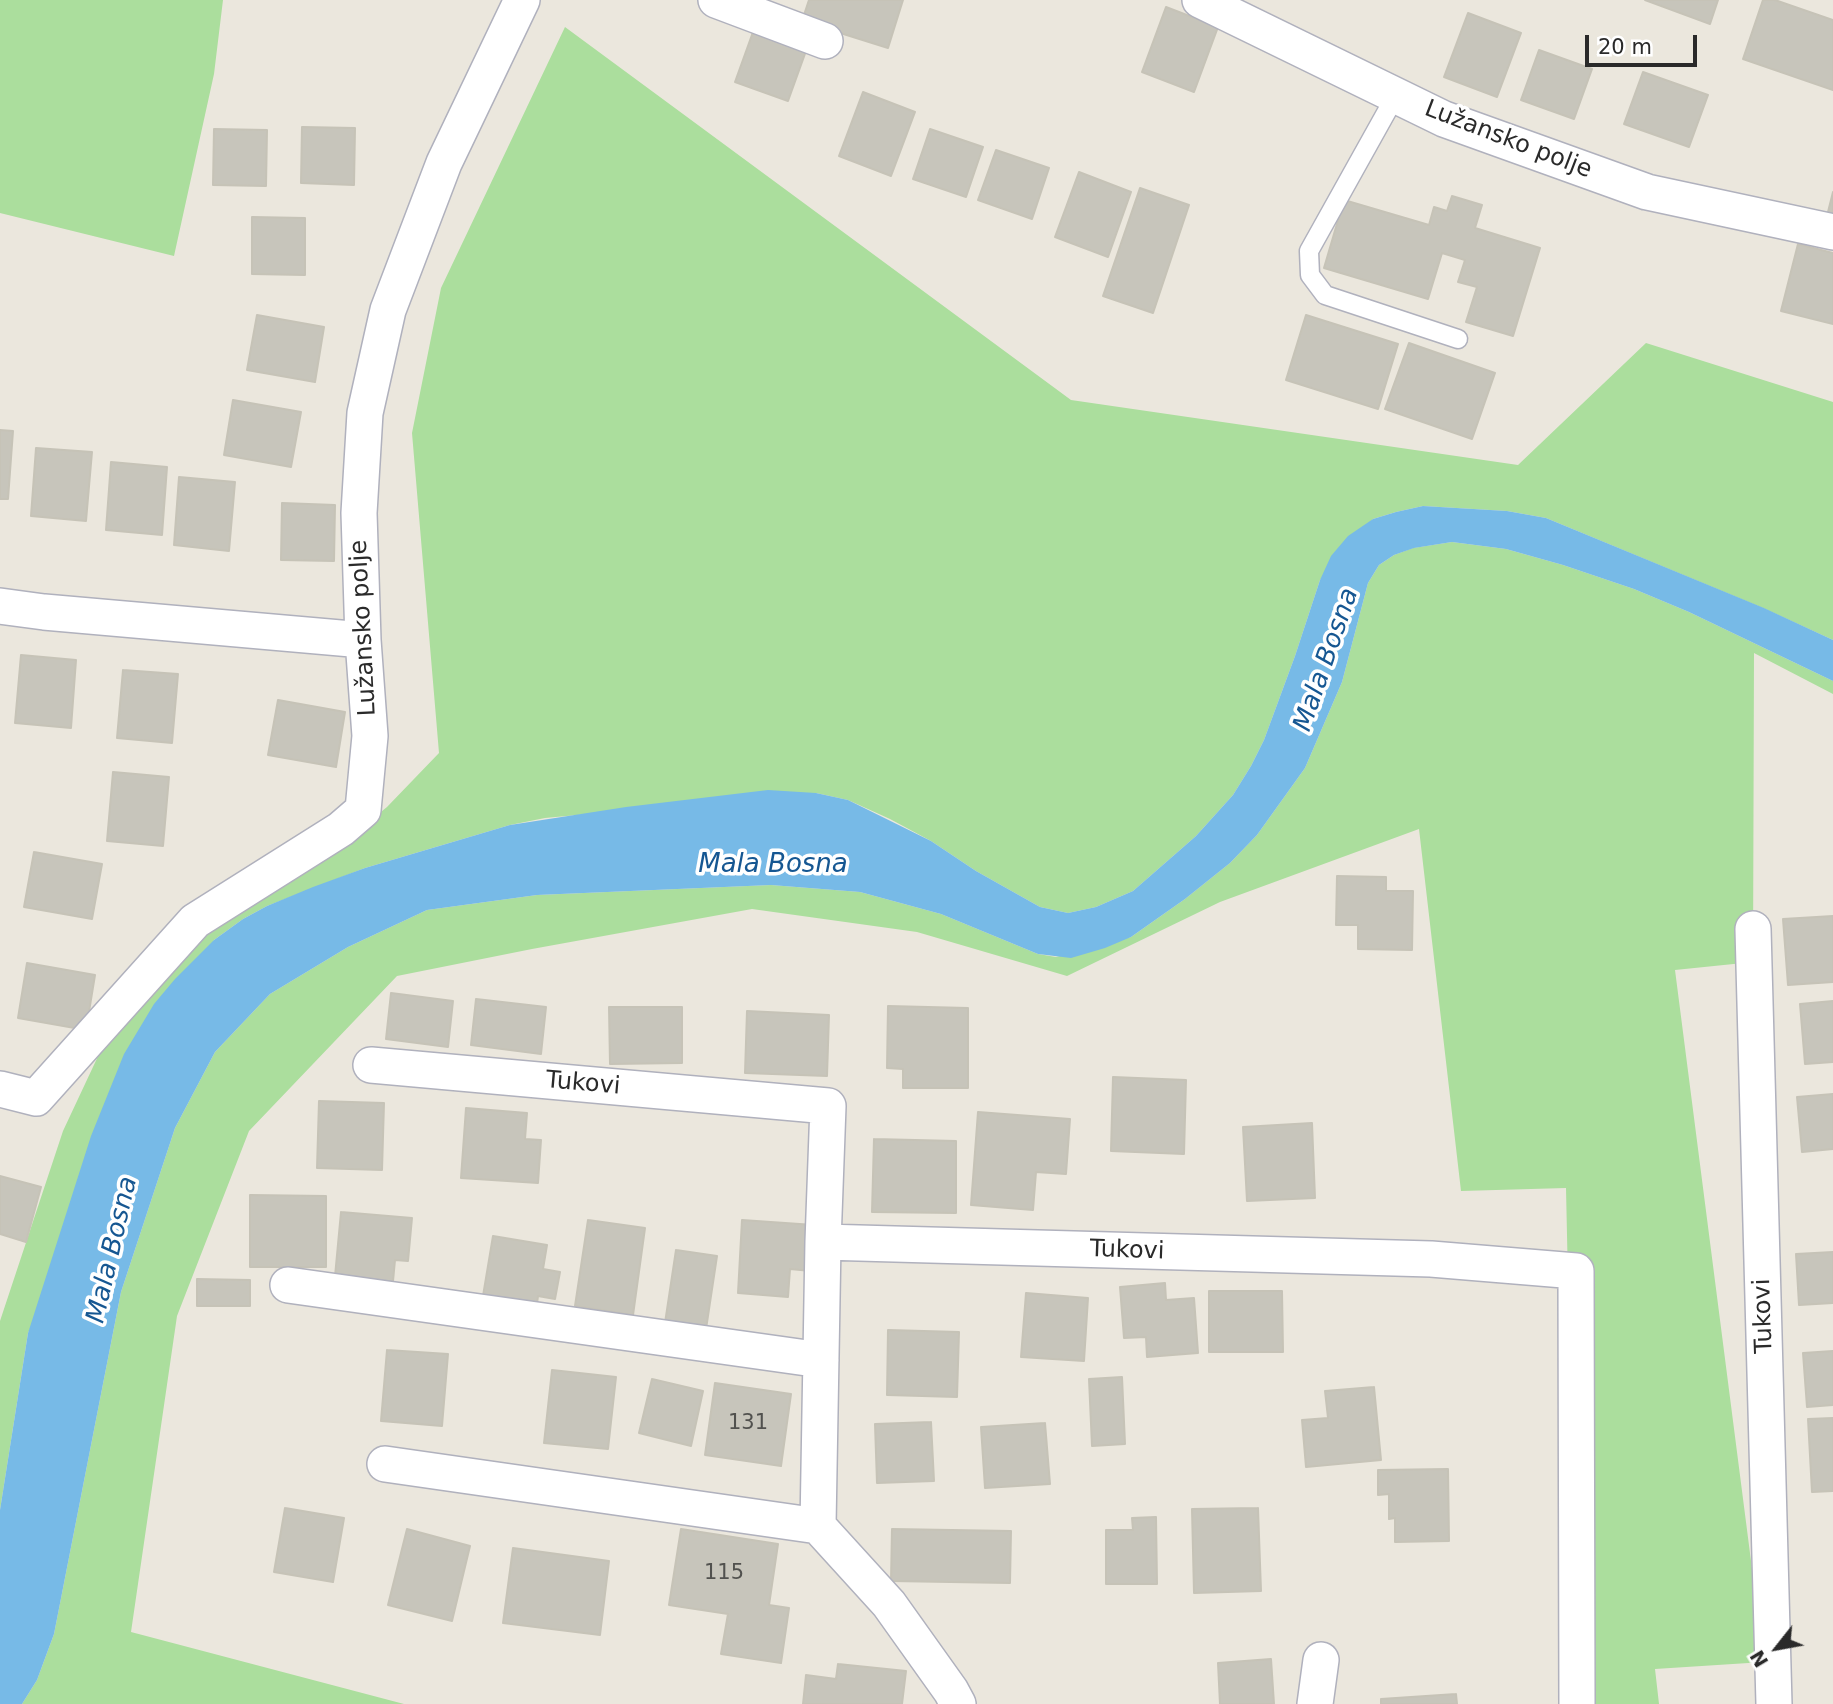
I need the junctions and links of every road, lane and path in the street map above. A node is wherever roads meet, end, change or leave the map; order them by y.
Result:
1 (522, 0) edge
2 (716, 0) edge
3 (1200, 0) edge
4 (825, 41) dead end
5 (1396, 95) junction
6 (1833, 232) edge
7 (1458, 339) dead end
8 (0, 606) edge
9 (363, 640) junction
10 (1754, 929) dead end
11 (371, 1065) dead end
12 (0, 1089) edge
13 (823, 1242) junction
14 (288, 1285) dead end
15 (821, 1360) junction
16 (385, 1464) dead end
17 (818, 1526) junction
18 (1321, 1660) dead end
19 (958, 1704) edge
20 (1315, 1704) edge
21 (1577, 1704) edge
22 (1774, 1704) edge

1 - 9 street, Lužansko polje
2 - 4 street
3 - 5 street, Lužansko polje
5 - 6 street, Lužansko polje
5 - 7 lane
8 - 9 street
9 - 12 street, Lužansko polje
10 - 22 street, Tukovi
11 - 13 street, Tukovi
13 - 15 street, Tukovi
13 - 21 street, Tukovi
14 - 15 street
15 - 17 street, Tukovi
16 - 17 street
17 - 19 street
18 - 20 street

